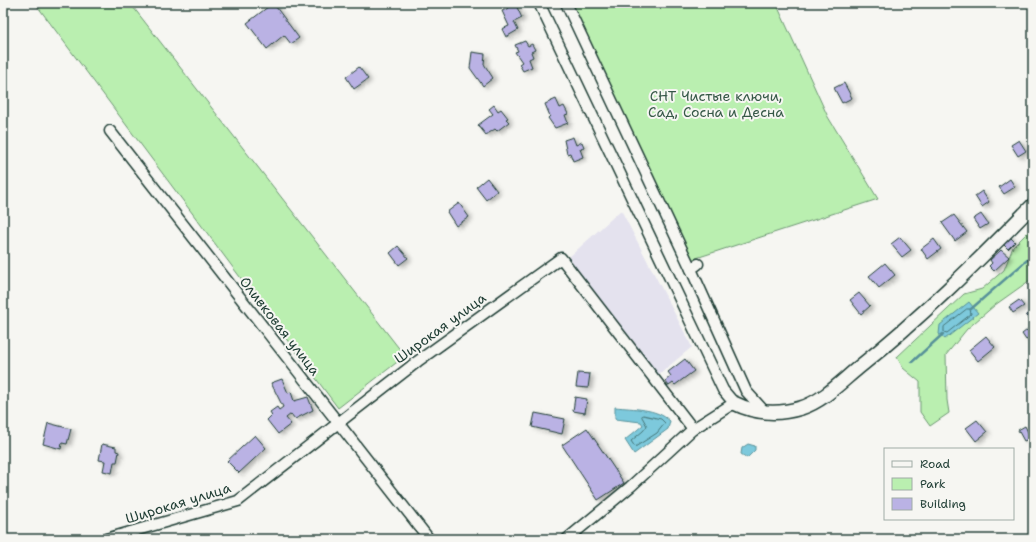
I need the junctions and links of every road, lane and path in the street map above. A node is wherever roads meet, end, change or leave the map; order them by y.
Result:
1 (539, 3) edge
2 (566, 3) edge
3 (110, 131) dead end
4 (1033, 205) edge
5 (734, 403) junction
6 (765, 412) junction
7 (338, 423) junction
8 (694, 429) junction
9 (106, 539) edge
10 (429, 539) edge
11 (567, 539) edge

1 - 5 street
2 - 6 street
3 - 7 street, Оливковая улица
4 - 6 street
5 - 6 street
5 - 8 street
7 - 8 street, Широкая улица
7 - 9 street, Широкая улица
7 - 10 street, Оливковая улица
8 - 11 street

